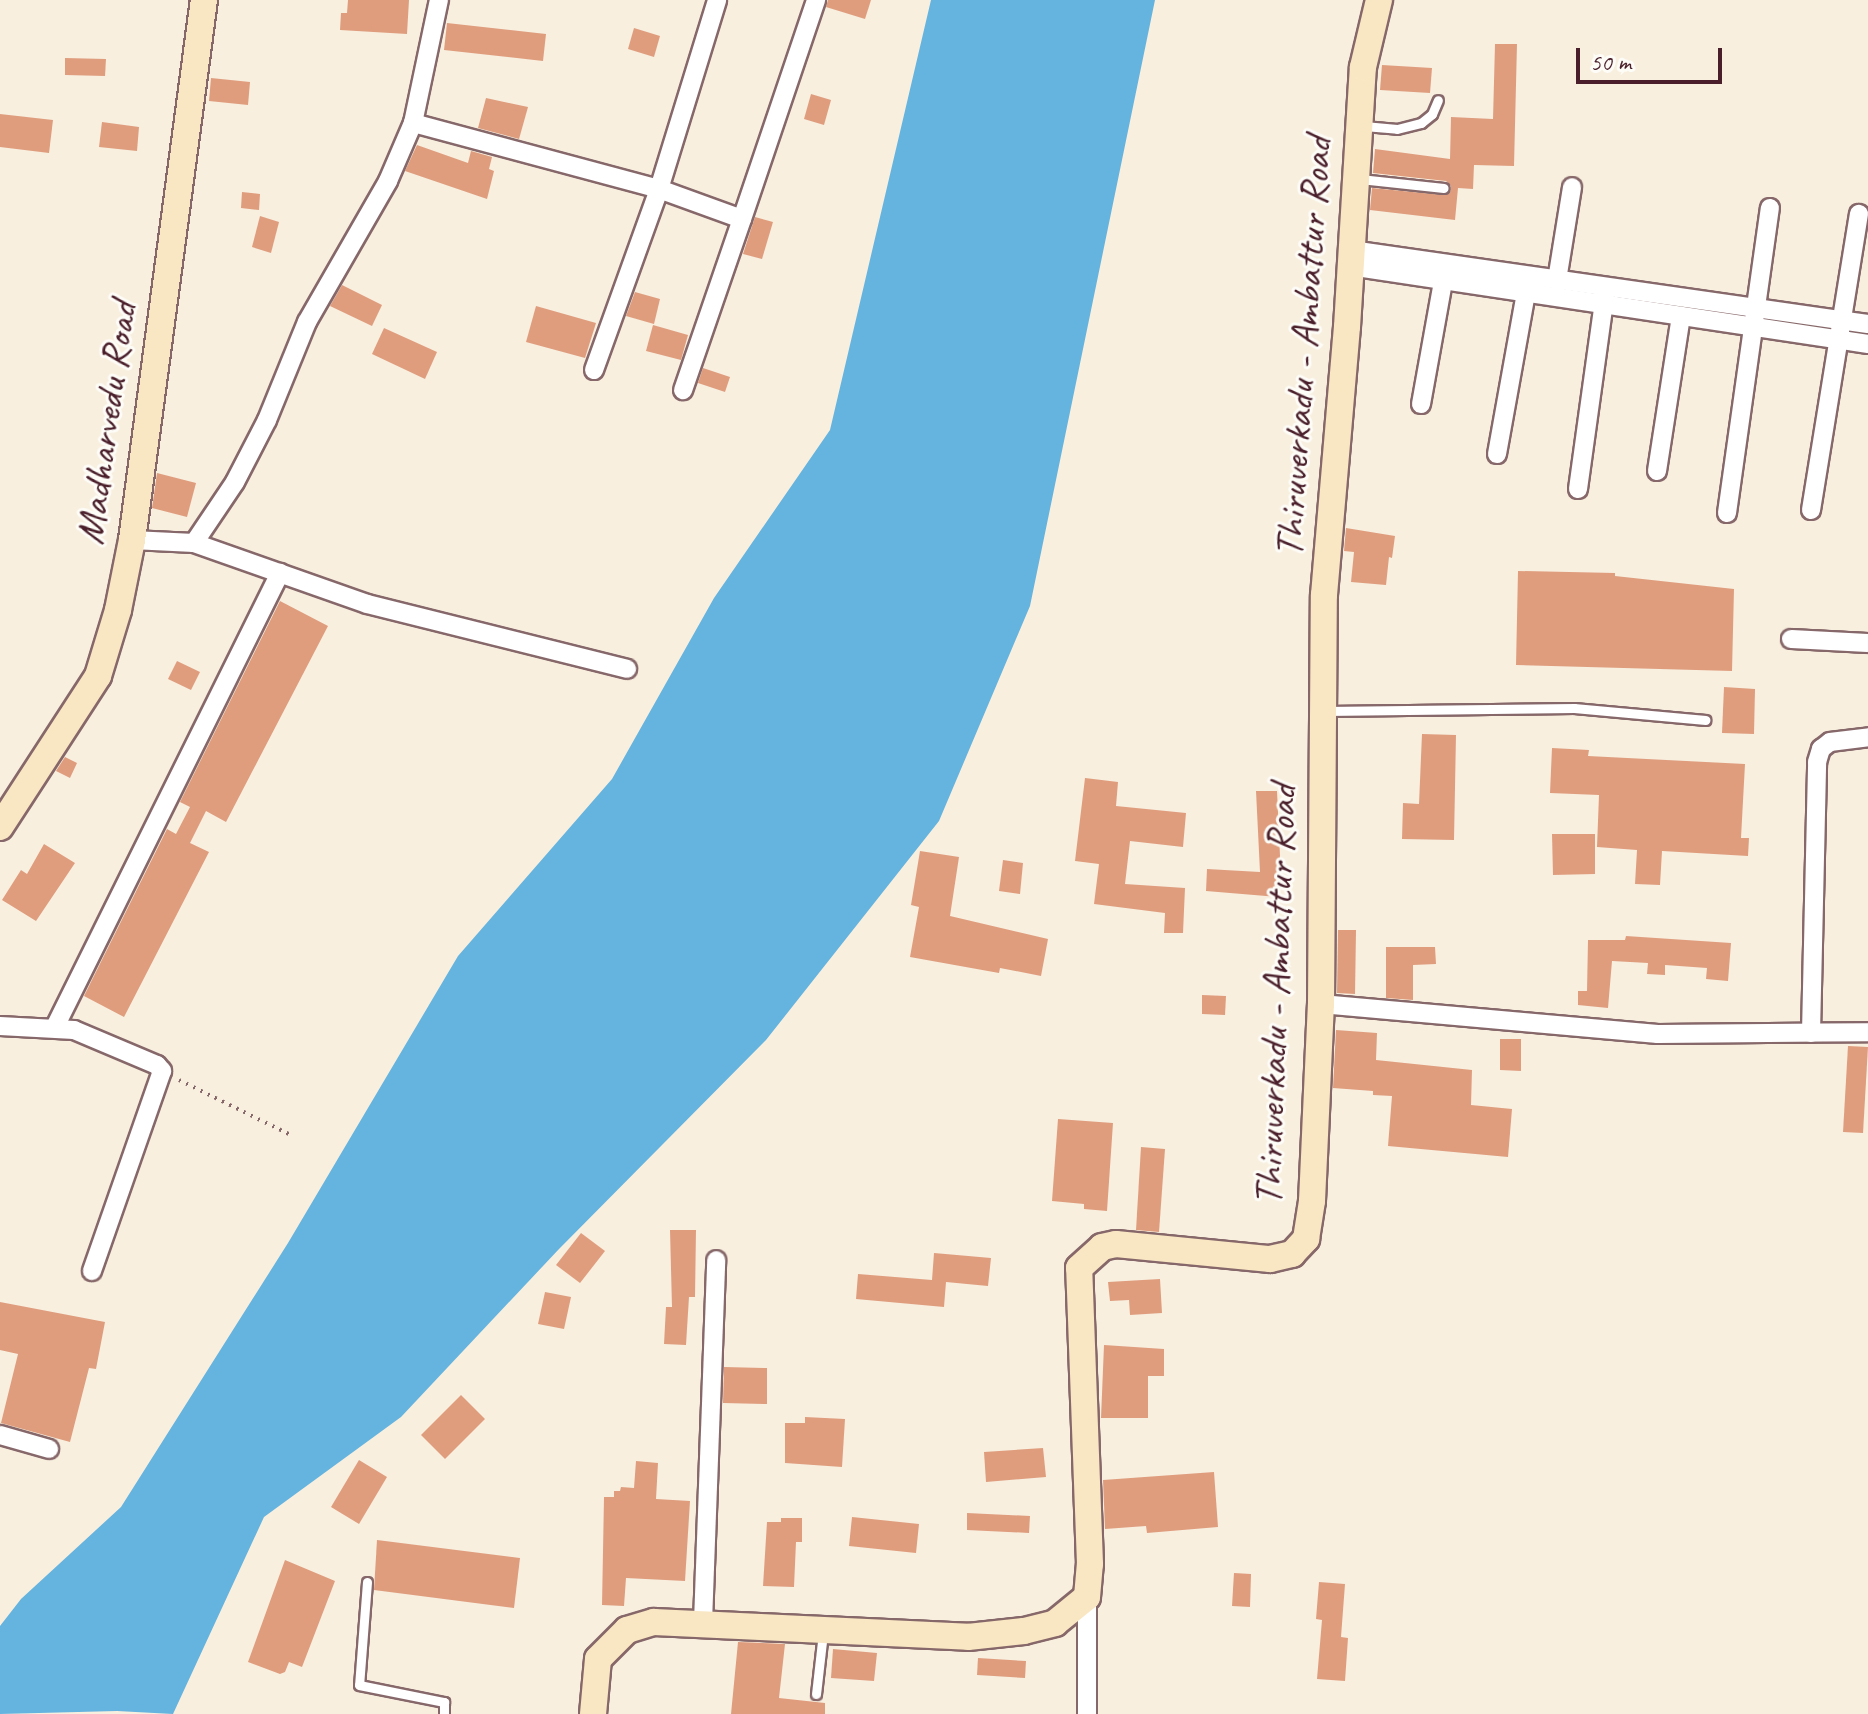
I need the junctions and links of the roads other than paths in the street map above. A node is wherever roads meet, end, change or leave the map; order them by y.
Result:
1 (204, 0) edge
2 (439, 0) edge
3 (717, 0) edge
4 (816, 0) edge
5 (1379, 0) edge
6 (1438, 100) dead end
7 (413, 123) junction
8 (1359, 126) junction
9 (1355, 179) junction
10 (1572, 187) dead end
11 (1444, 188) dead end
12 (659, 189) junction
13 (1770, 208) dead end
14 (1859, 214) dead end
15 (742, 219) junction
16 (1350, 258) junction
17 (1445, 272) junction
18 (1557, 280) junction
19 (1526, 293) junction
20 (1605, 296) junction
21 (1681, 316) junction
22 (1753, 318) junction
23 (1842, 321) junction
24 (1868, 324) edge
25 (1838, 340) junction
26 (1868, 344) edge
27 (594, 370) dead end
28 (683, 390) dead end
29 (1421, 404) dead end
30 (1497, 454) dead end
31 (1657, 471) dead end
32 (1578, 489) dead end
33 (1811, 510) dead end
34 (1727, 513) dead end
35 (132, 540) junction
36 (194, 543) junction
37 (280, 573) junction
38 (1791, 639) dead end
39 (1868, 643) edge
40 (627, 669) dead end
41 (1322, 711) junction
42 (1705, 720) dead end
43 (1868, 737) edge
44 (0, 827) edge
45 (1321, 1004) junction
46 (0, 1026) edge
47 (55, 1027) junction
48 (1868, 1032) edge
49 (1811, 1033) junction
50 (716, 1260) dead end
51 (92, 1271) dead end
52 (0, 1435) edge
53 (49, 1449) dead end
54 (367, 1582) dead end
55 (1087, 1597) junction
56 (703, 1622) junction
57 (823, 1629) junction
58 (816, 1694) dead end
59 (444, 1714) edge
60 (593, 1714) edge
61 (1087, 1714) edge

1 - 35 main road, Madharvedu Road
2 - 7 street
3 - 12 street
4 - 15 street
5 - 8 main road, Thiruverkadu - Ambattur Road
6 - 8 lane
7 - 12 street
7 - 36 street
8 - 9 main road, Thiruverkadu - Ambattur Road
9 - 11 lane
9 - 16 main road, Thiruverkadu - Ambattur Road
10 - 18 street
12 - 15 street
12 - 27 street
13 - 22 street
14 - 23 street
15 - 28 street
16 - 17 street
16 - 41 main road, Thiruverkadu - Ambattur Road
17 - 18 street
17 - 19 street
17 - 29 street
18 - 20 street
19 - 20 street
19 - 30 street
20 - 21 street
20 - 22 street
20 - 32 street
21 - 22 street
21 - 31 street
22 - 23 street
22 - 25 street
22 - 34 street
23 - 24 street
23 - 25 street
25 - 26 street
25 - 33 street
35 - 36 street
35 - 44 main road, Madharvedu Road
36 - 37 street
37 - 40 street
37 - 47 street
38 - 39 street
41 - 42 lane
41 - 45 main road, Thiruverkadu - Ambattur Road
43 - 49 street
45 - 49 street
45 - 55 main road, Thiruverkadu - Ambattur Road
46 - 47 street
47 - 51 street
48 - 49 street
50 - 56 street
52 - 53 street
54 - 59 lane
55 - 57 main road
55 - 61 street
56 - 57 main road
56 - 60 main road
57 - 58 lane

